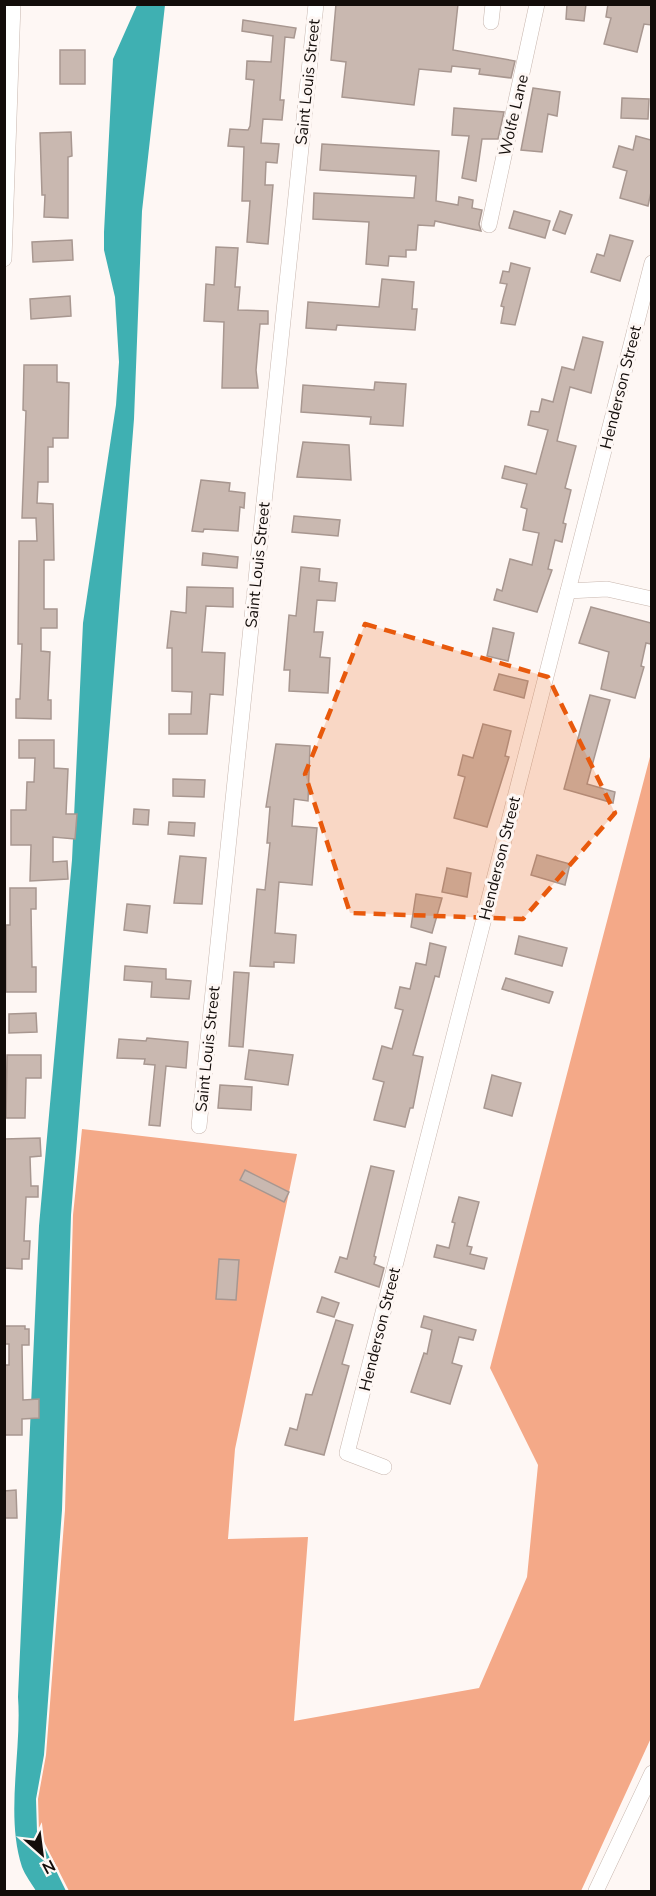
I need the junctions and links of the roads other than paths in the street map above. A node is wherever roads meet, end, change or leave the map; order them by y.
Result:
1 (13, 4) edge
2 (316, 4) edge
3 (493, 4) edge
4 (537, 4) edge
5 (491, 22) dead end
6 (489, 225) dead end
7 (4, 259) edge
8 (651, 263) edge
9 (649, 284) edge
10 (568, 591) junction
11 (651, 599) edge
12 (199, 1126) dead end
13 (384, 1467) dead end
14 (651, 1773) edge
15 (596, 1891) edge

1 - 7 street
2 - 12 street, Saint Louis Street
3 - 5 street
4 - 6 street, Wolfe Lane
8 - 9 street, Henderson Street
9 - 10 street, Henderson Street
10 - 11 street
10 - 13 street, Henderson Street
14 - 15 street

